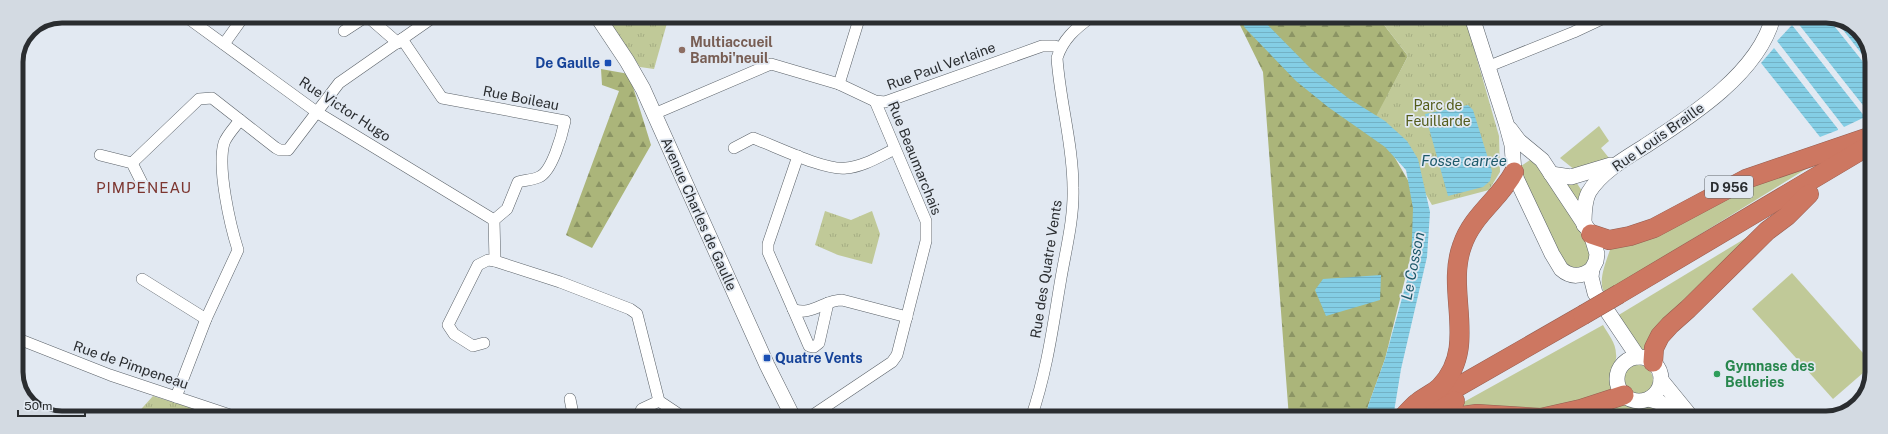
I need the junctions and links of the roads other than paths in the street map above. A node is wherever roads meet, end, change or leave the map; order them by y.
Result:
1 (199, 23) edge
2 (239, 23) edge
3 (356, 23) edge
4 (376, 23) edge
5 (425, 23) edge
6 (602, 23) edge
7 (858, 23) edge
8 (1082, 23) edge
9 (1474, 23) edge
10 (1593, 23) edge
11 (1770, 23) edge
12 (344, 31) dead end
13 (400, 41) junction
14 (224, 44) junction
15 (1060, 48) junction
16 (1487, 67) junction
17 (839, 84) junction
18 (875, 101) junction
19 (318, 112) junction
20 (654, 114) junction
21 (240, 120) junction
22 (1506, 123) junction
23 (1865, 138) edge
24 (734, 148) dead end
25 (1865, 148) edge
26 (895, 149) junction
27 (1533, 153) junction
28 (100, 156) dead end
29 (798, 156) junction
30 (1865, 162) edge
31 (1618, 163) junction
32 (132, 164) junction
33 (1514, 167) junction
34 (1551, 174) junction
35 (143, 185) dead end
36 (1809, 194) junction
37 (494, 220) junction
38 (1588, 230) junction
39 (495, 261) junction
40 (1592, 269) junction
41 (1571, 276) junction
42 (142, 279) dead end
43 (1622, 299) junction
44 (828, 303) junction
45 (793, 309) junction
46 (907, 317) junction
47 (206, 319) junction
48 (1586, 320) junction
49 (23, 341) edge
50 (484, 343) dead end
51 (1646, 359) junction
52 (1622, 365) junction
53 (1661, 380) junction
54 (1624, 395) junction
55 (176, 397) junction
56 (570, 399) dead end
57 (1649, 399) junction
58 (659, 401) junction
59 (218, 411) edge
60 (573, 411) edge
61 (641, 411) edge
62 (674, 411) edge
63 (790, 411) edge
64 (820, 411) edge
65 (1033, 411) edge
66 (1410, 411) edge
67 (1416, 411) edge
68 (1438, 411) edge
69 (1572, 411) edge
70 (1674, 411) edge
71 (1686, 411) edge

1 - 14 street, Rue Victor Hugo
2 - 14 street
3 - 12 street
4 - 13 street
5 - 13 street
6 - 20 main road, Avenue Charles de Gaulle
7 - 17 street
8 - 15 street
9 - 16 main road
10 - 16 street
11 - 31 main road, Rue Louis Braille
13 - 19 street
13 - 37 street, Rue Boileau
14 - 19 street, Rue Victor Hugo
15 - 18 street, Rue Paul Verlaine
15 - 65 street, Rue des Quatre Vents
16 - 22 main road
17 - 18 street, Rue Paul Verlaine
17 - 20 street, Rue Paul Verlaine
18 - 26 street, Rue Beaumarchais
19 - 21 street
19 - 37 street, Rue Victor Hugo
20 - 63 main road, Avenue Charles de Gaulle
21 - 32 street
21 - 47 street
22 - 27 main road
22 - 33 main road
23 - 38 highway, D 956
24 - 29 street
25 - 43 highway, D 956
26 - 29 street
26 - 46 street, Rue Beaumarchais
27 - 33 main road
27 - 34 main road
28 - 32 street
29 - 45 street
30 - 36 highway, D 956
31 - 34 main road
31 - 38 main road, Rue Louis Braille
32 - 35 street
33 - 41 main road
33 - 66 highway, D 956
34 - 38 main road
36 - 43 highway, D 956
36 - 51 highway, D 956
37 - 39 street
38 - 40 main road
39 - 50 street
39 - 58 street
40 - 41 main road
40 - 51 main road
41 - 52 main road
42 - 47 street
43 - 48 highway, D 956
44 - 45 street
44 - 45 street
44 - 46 street
46 - 64 street, Rue Beaumarchais
47 - 55 street
48 - 67 highway, D 956
48 - 68 highway, D 956
49 - 55 street, Rue de Pimpeneau
51 - 52 main road
51 - 53 main road
52 - 54 main road
53 - 57 main road
53 - 71 main road
54 - 57 main road
54 - 69 highway
55 - 59 street, Rue de Pimpeneau
56 - 60 street
57 - 70 main road
58 - 61 street
58 - 62 street

